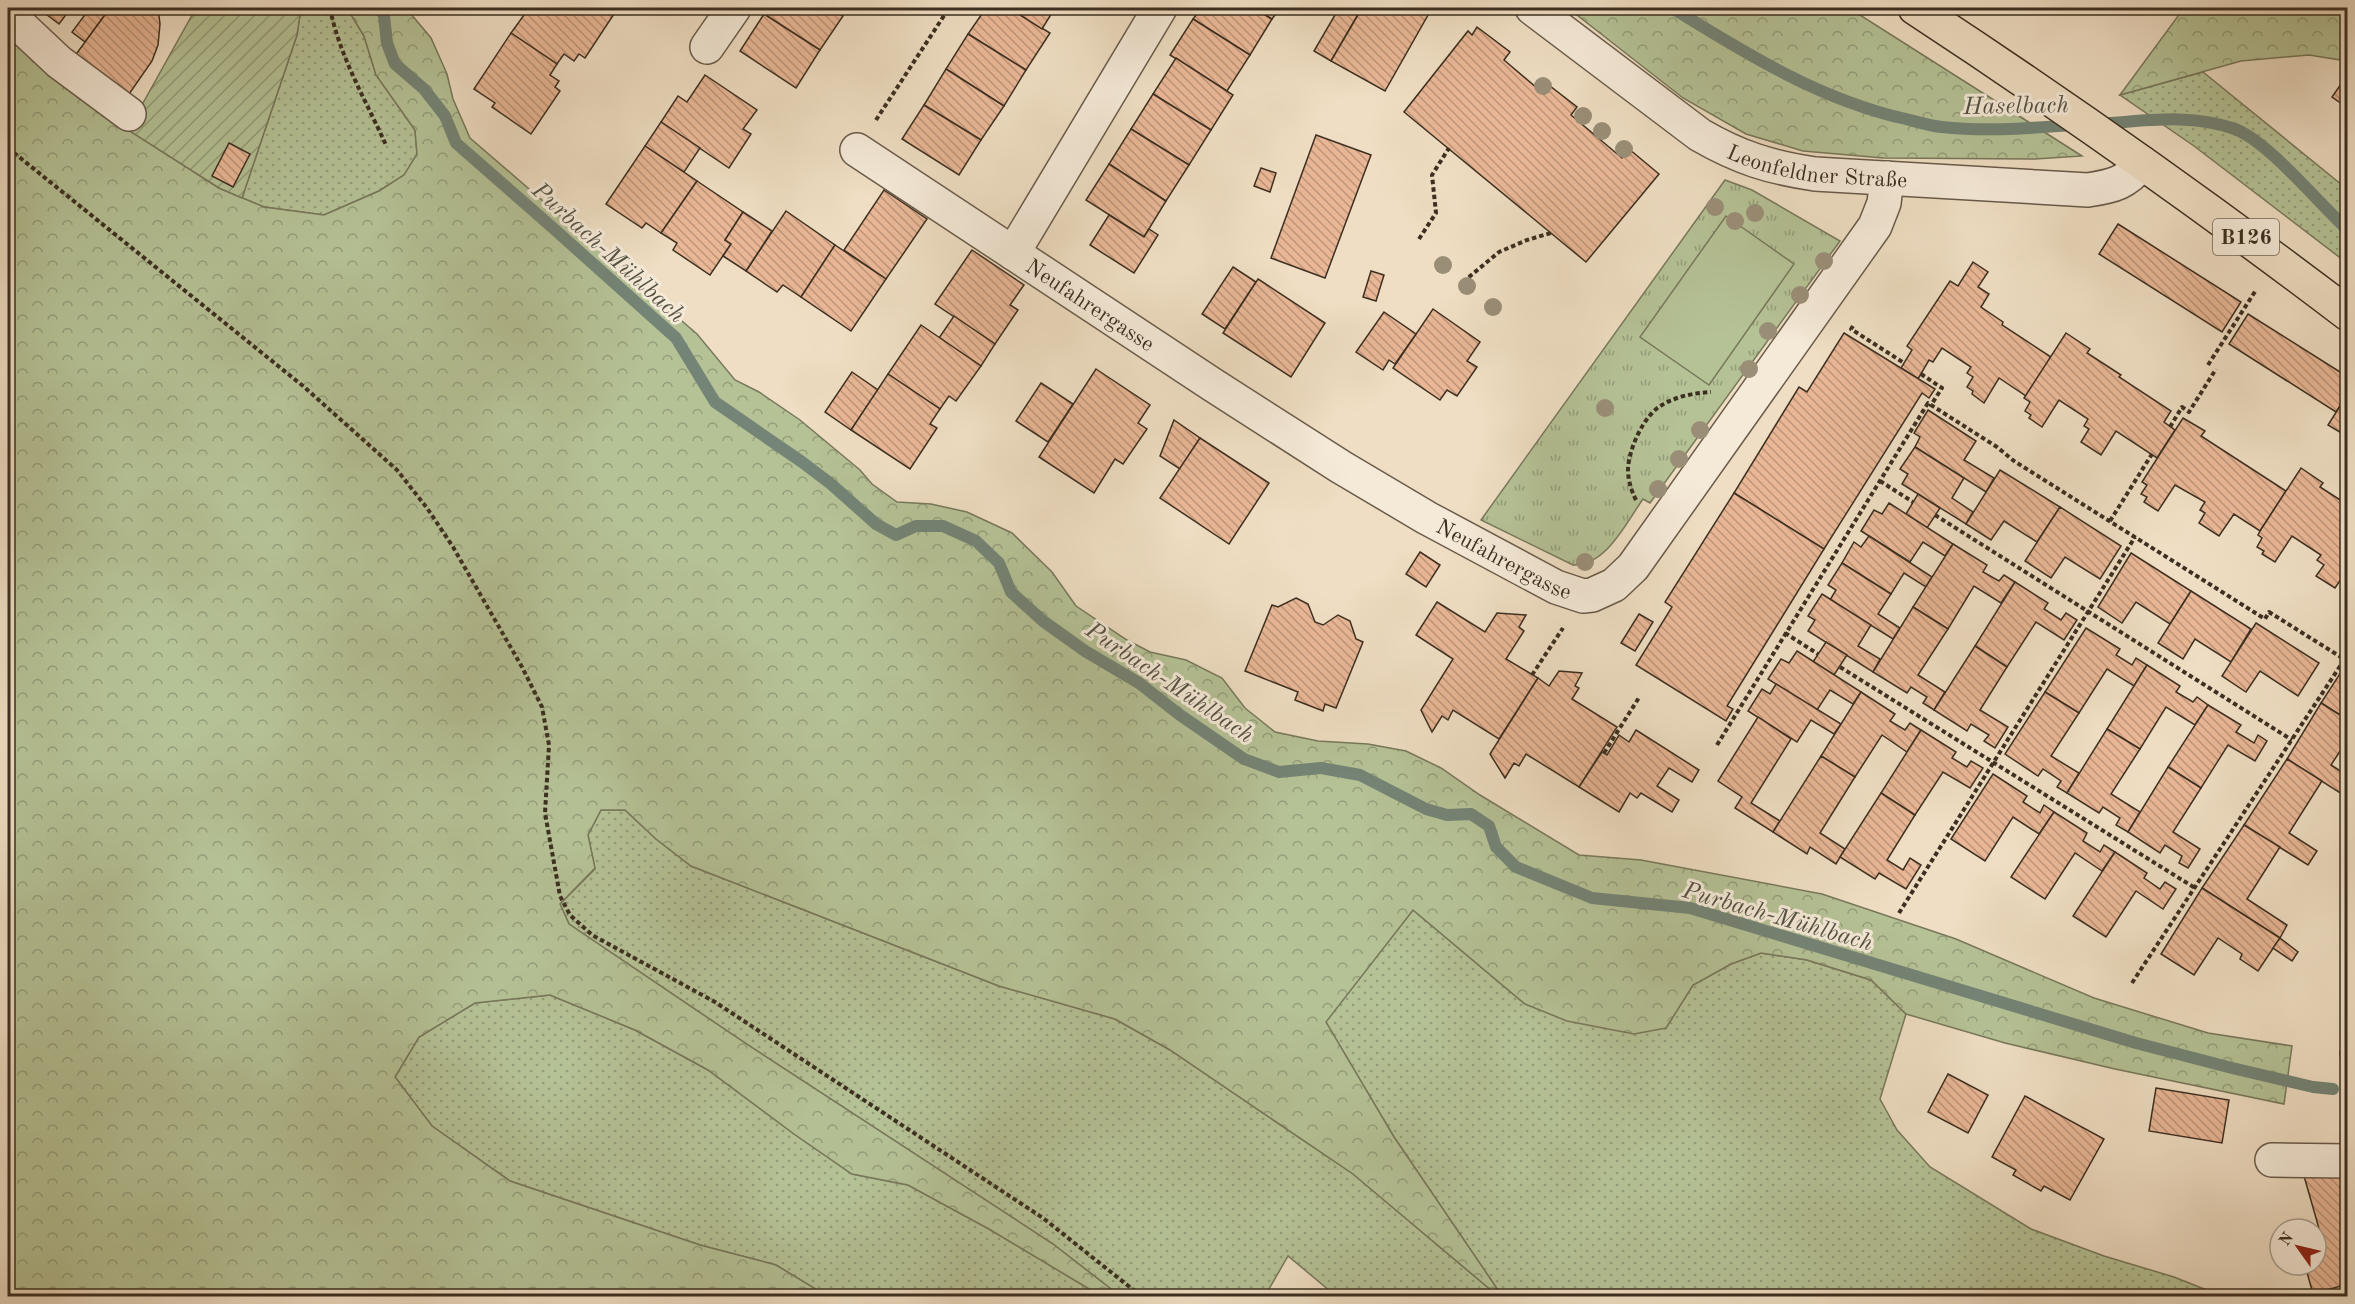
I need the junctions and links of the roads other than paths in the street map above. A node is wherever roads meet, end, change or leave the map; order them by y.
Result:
1 (734, 8) edge
2 (1160, 8) edge
3 (1532, 8) edge
4 (1916, 8) edge
5 (8, 14) edge
6 (707, 47) dead end
7 (129, 114) dead end
8 (857, 150) road end
9 (2142, 163) junction
10 (1887, 178) junction
11 (1013, 253) junction
12 (2348, 314) edge
13 (2272, 1160) dead end
14 (2348, 1161) edge

1 - 6 street
2 - 11 street, Neufahrergasse
3 - 10 street, Leonfeldner Straße
4 - 9 main road, B126
5 - 7 street
8 - 11 street, Neufahrergasse
9 - 10 street, Leonfeldner Straße
9 - 12 main road, B126
10 - 11 street, Neufahrergasse
13 - 14 street

